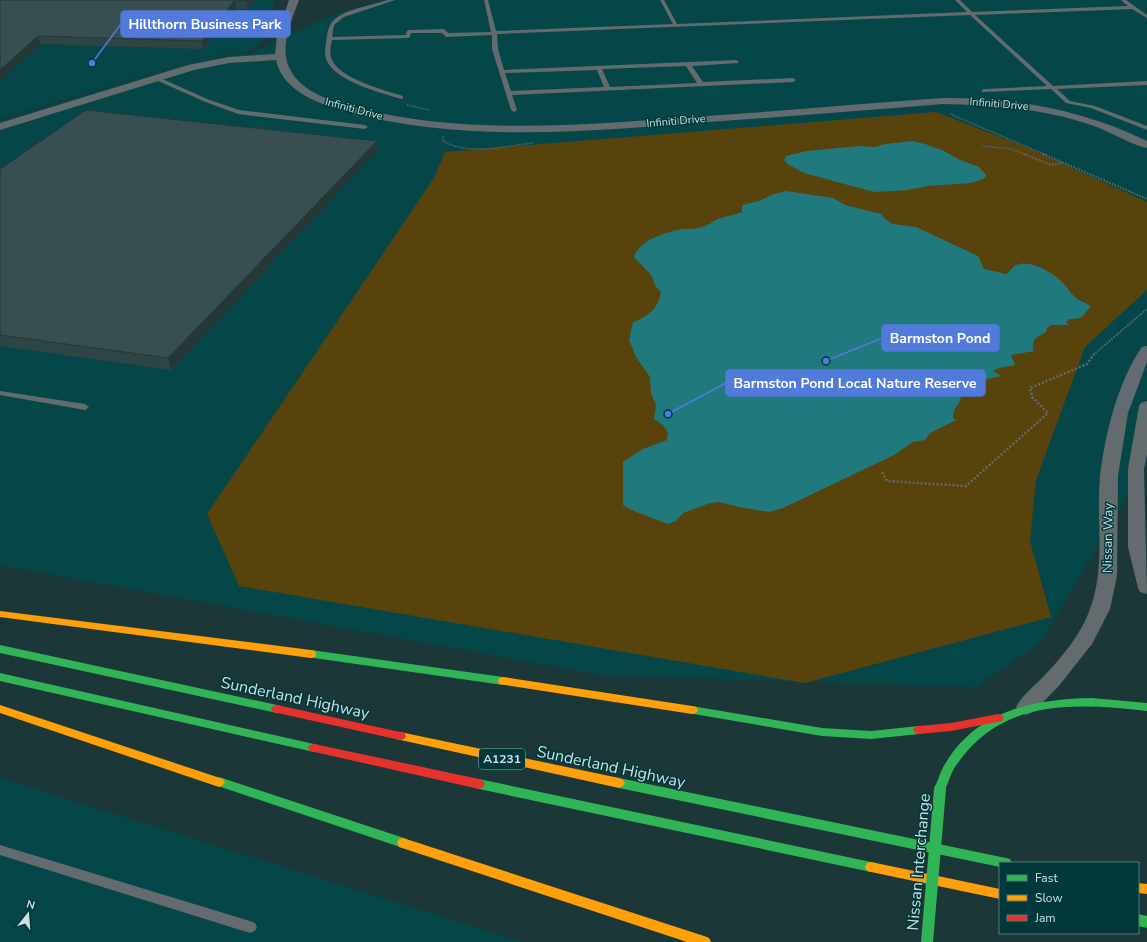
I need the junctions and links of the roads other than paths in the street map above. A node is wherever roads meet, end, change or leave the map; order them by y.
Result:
1 (294, 0) edge
2 (393, 0) edge
3 (486, 0) edge
4 (662, 0) edge
5 (957, 0) edge
6 (1123, 0) edge
7 (1133, 7) junction
8 (972, 14) junction
9 (1147, 17) edge
10 (676, 26) junction
11 (494, 33) junction
12 (329, 39) junction
13 (280, 57) junction
14 (736, 62) dead end
15 (688, 64) junction
16 (599, 68) junction
17 (502, 72) junction
18 (156, 78) junction
19 (793, 80) dead end
20 (1147, 83) edge
21 (701, 84) junction
22 (1053, 88) junction
23 (608, 89) junction
24 (984, 91) dead end
25 (509, 93) junction
26 (401, 97) dead end
27 (514, 110) dead end
28 (0, 127) edge
29 (365, 127) dead end
30 (1147, 128) edge
31 (1147, 145) edge
32 (1147, 350) edge
33 (0, 393) edge
34 (1147, 406) edge
35 (85, 407) dead end
36 (1147, 588) edge
37 (0, 614) edge
38 (0, 649) edge
39 (0, 677) edge
40 (1026, 707) junction
41 (1147, 708) edge
42 (0, 709) edge
43 (998, 718) junction
44 (0, 850) edge
45 (1001, 862) edge
46 (999, 894) edge
47 (250, 927) dead end
48 (704, 942) edge
49 (927, 942) edge

1 - 13 street
2 - 12 lane
3 - 11 lane
4 - 10 lane
5 - 8 lane
6 - 7 lane
7 - 8 lane
7 - 9 lane
8 - 10 lane
8 - 22 lane
10 - 11 lane
11 - 12 lane
11 - 17 lane
12 - 26 lane
13 - 18 street
13 - 31 street, Infiniti Drive
14 - 15 lane
15 - 16 lane
15 - 21 lane
16 - 17 lane
16 - 23 lane
17 - 25 lane
18 - 28 street
18 - 29 lane
19 - 21 lane
20 - 22 lane
21 - 23 lane
22 - 24 lane
22 - 30 lane
23 - 25 lane
25 - 27 lane
32 - 40 street, Nissan Way
33 - 35 lane
34 - 36 street
37 - 43 main road
38 - 45 main road, Sunderland Highway / A1231
39 - 46 main road, A1231
40 - 41 main road, Nissan Interchange
40 - 43 main road, Nissan Interchange
42 - 48 main road
43 - 49 main road, Nissan Interchange, bridge
44 - 47 lane

